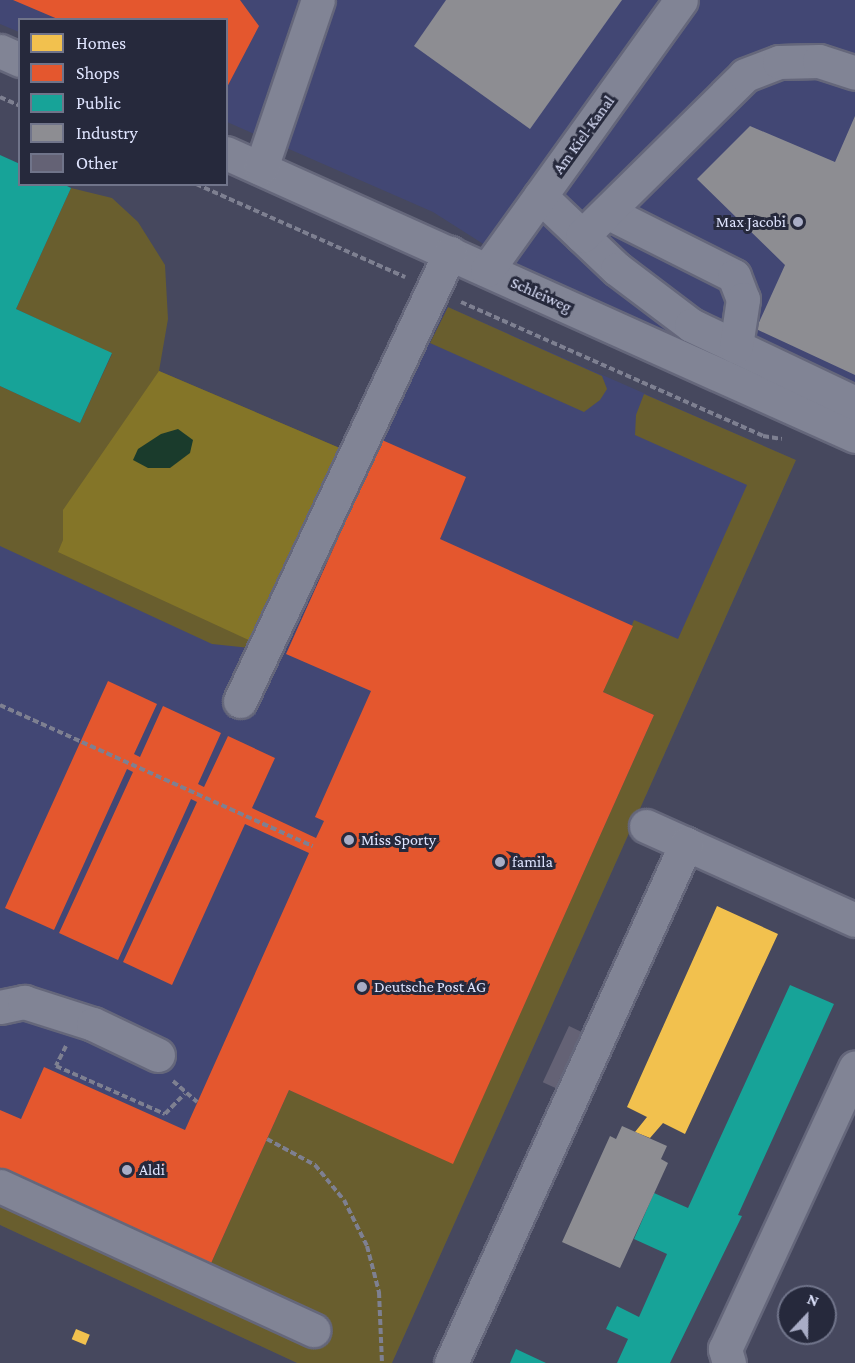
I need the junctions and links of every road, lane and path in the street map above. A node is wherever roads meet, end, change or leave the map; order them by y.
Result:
1 (318, 0) edge
2 (681, 0) edge
3 (0, 51) edge
4 (18, 59) edge
5 (855, 73) edge
6 (0, 97) edge
7 (18, 105) edge
8 (228, 154) edge
9 (261, 168) junction
10 (200, 186) edge
11 (540, 196) junction
12 (607, 212) junction
13 (582, 236) junction
14 (450, 253) junction
15 (486, 270) junction
16 (433, 290) junction
17 (736, 346) junction
18 (855, 403) edge
19 (855, 436) edge
20 (786, 439) dead end
21 (240, 701) dead end
22 (0, 705) edge
23 (646, 826) dead end
24 (686, 844) junction
25 (313, 846) dead end
26 (855, 920) edge
27 (0, 1007) edge
28 (69, 1040) dead end
29 (158, 1055) dead end
30 (855, 1068) edge
31 (184, 1094) dead end
32 (267, 1138) dead end
33 (0, 1186) edge
34 (313, 1330) dead end
35 (382, 1363) edge
36 (451, 1363) edge
37 (729, 1363) edge

1 - 9 street
2 - 11 street, Am Kiel-Kanal
3 - 4 street
5 - 12 street
6 - 7 path
8 - 9 street, Schleiweg
9 - 14 street, Schleiweg
10 - 16 path
11 - 13 street
11 - 15 street, Am Kiel-Kanal
12 - 13 street
12 - 17 street
13 - 17 street
14 - 15 street, Schleiweg
14 - 16 street
15 - 19 street, Schleiweg
16 - 20 path
16 - 21 street
17 - 18 street
22 - 25 path
23 - 24 street
24 - 26 street
24 - 36 street
27 - 29 street
28 - 31 path
30 - 37 street
32 - 35 path
33 - 34 street

